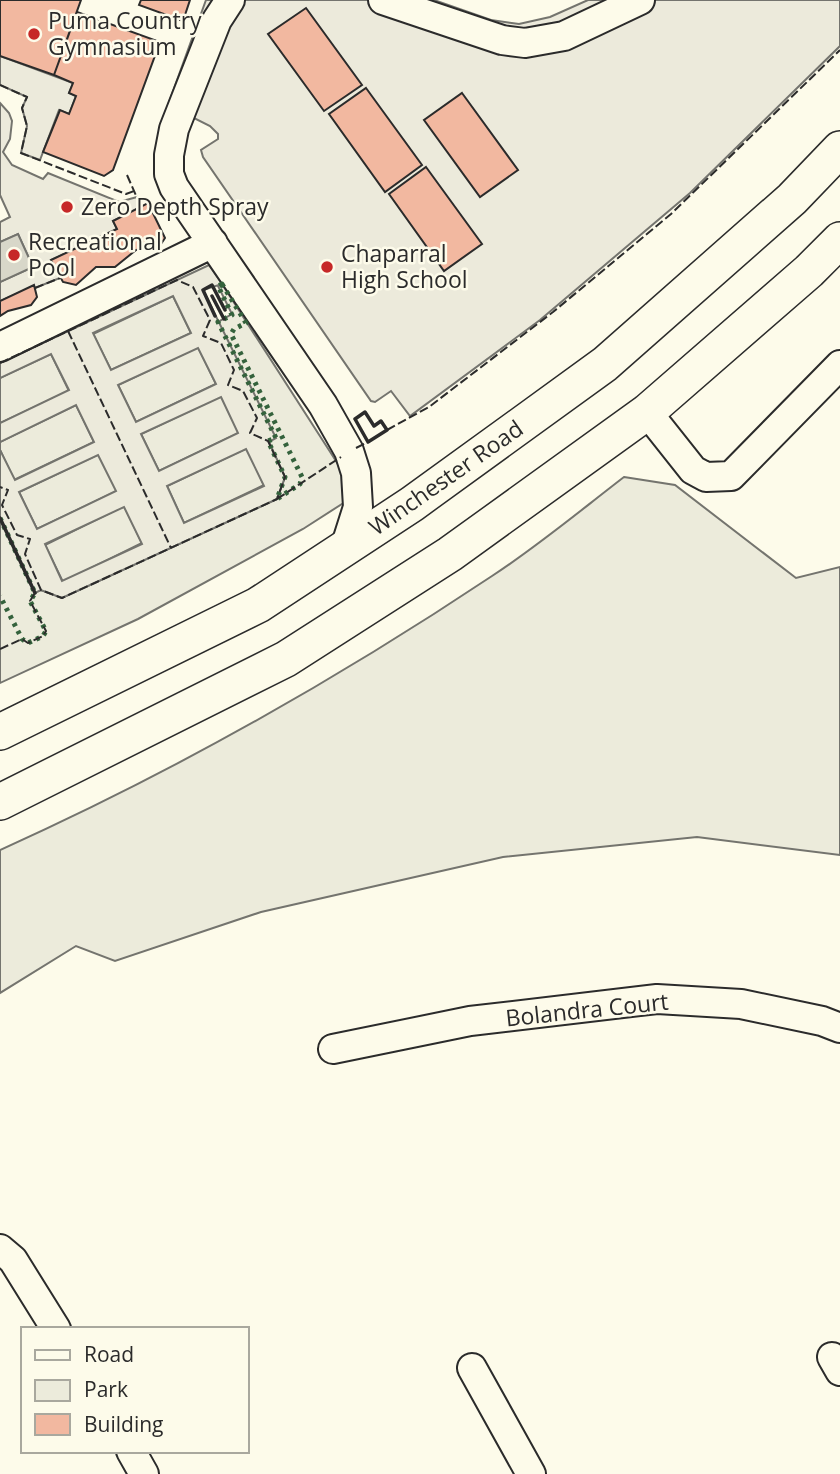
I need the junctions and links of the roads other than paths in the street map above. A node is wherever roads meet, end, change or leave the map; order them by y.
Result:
1 (230, 0) edge
2 (383, 0) edge
3 (640, 0) edge
4 (840, 149) edge
5 (840, 240) edge
6 (213, 243) junction
7 (0, 347) edge
8 (840, 365) edge
9 (647, 412) junction
10 (345, 548) junction
11 (0, 732) edge
12 (0, 802) edge
13 (840, 1028) edge
14 (333, 1049) dead end
15 (7, 1254) edge
16 (55, 1327) edge
17 (472, 1368) dead end
18 (132, 1453) edge
19 (145, 1474) edge
20 (531, 1474) edge

1 - 6 street
2 - 3 street
4 - 10 main road, Winchester Road
5 - 9 main road
6 - 7 street
6 - 10 street
8 - 9 street
9 - 12 main road
10 - 11 main road, Winchester Road
13 - 14 street, Bolandra Court
15 - 16 street
17 - 20 street
18 - 19 street

